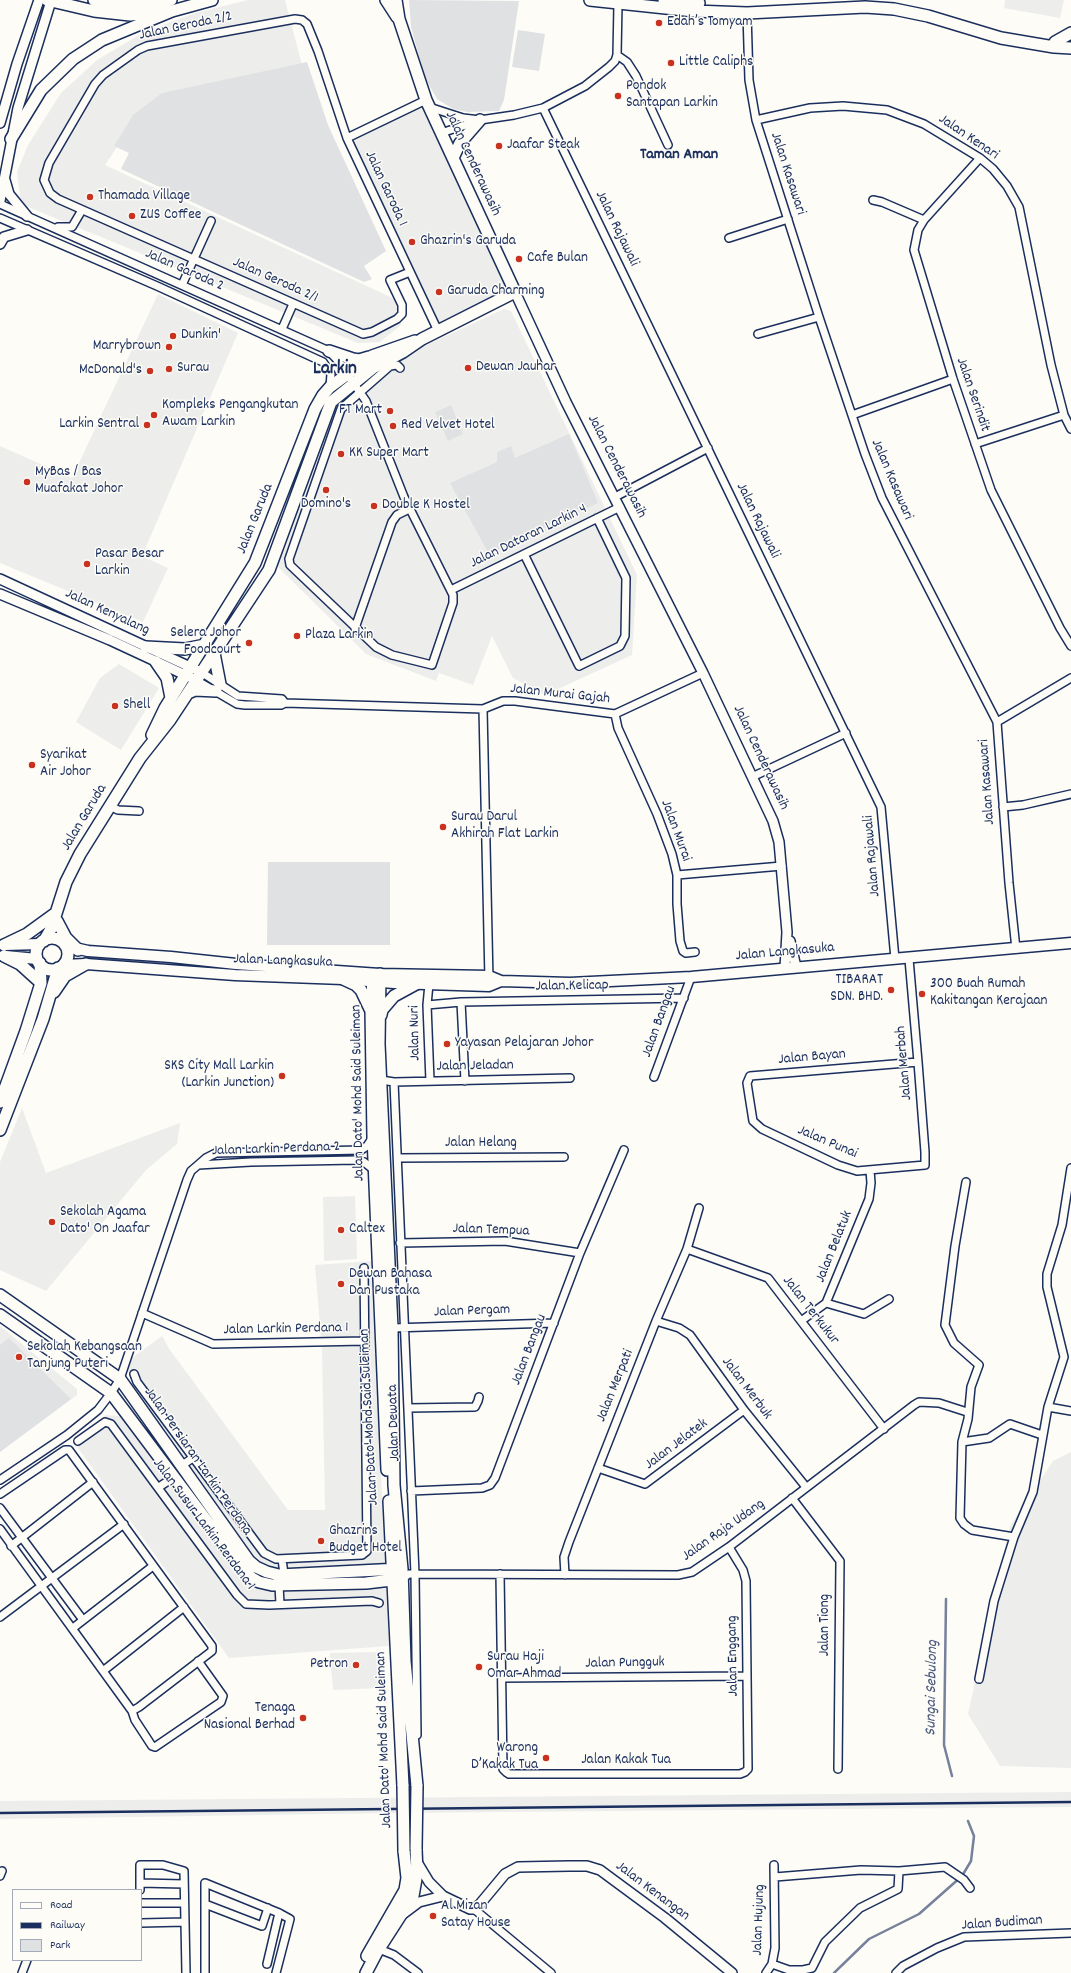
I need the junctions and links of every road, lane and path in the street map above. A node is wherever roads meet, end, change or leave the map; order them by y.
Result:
1 (39, 0) edge
2 (49, 0) edge
3 (94, 0) edge
4 (212, 0) edge
5 (404, 0) edge
6 (590, 0) edge
7 (664, 0) edge
8 (388, 1) edge
9 (618, 4) junction
10 (172, 5) edge
11 (747, 13) junction
12 (399, 19) junction
13 (1071, 33) edge
14 (1055, 42) junction
15 (1071, 42) edge
16 (1071, 48) edge
17 (617, 55) junction
18 (427, 103) junction
19 (544, 108) junction
20 (480, 120) junction
21 (756, 120) junction
22 (0, 124) edge
23 (441, 133) junction
24 (347, 138) junction
25 (12, 139) junction
26 (668, 146) dead end
27 (453, 158) junction
28 (980, 158) junction
29 (5, 177) junction
30 (873, 200) dead end
31 (0, 201) edge
32 (0, 204) edge
33 (82, 210) junction
34 (27, 216) junction
35 (0, 218) edge
36 (788, 220) junction
37 (924, 220) junction
38 (211, 221) dead end
39 (52, 227) junction
40 (27, 230) junction
41 (729, 238) dead end
42 (0, 244) edge
43 (194, 258) junction
44 (410, 272) junction
45 (182, 284) junction
46 (515, 292) junction
47 (293, 304) junction
48 (819, 317) junction
49 (282, 329) junction
50 (438, 331) junction
51 (758, 334) dead end
52 (422, 339) junction
53 (329, 351) junction
54 (372, 356) junction
55 (400, 368) dead end
56 (953, 379) junction
57 (354, 383) junction
58 (330, 387) junction
59 (852, 415) junction
60 (1064, 415) junction
61 (1071, 429) edge
62 (975, 444) junction
63 (708, 448) junction
64 (615, 497) junction
65 (620, 507) junction
66 (409, 509) junction
67 (597, 518) junction
68 (275, 552) junction
69 (524, 554) junction
70 (289, 559) junction
71 (0, 579) edge
72 (451, 590) junction
73 (0, 594) edge
74 (355, 628) junction
75 (205, 645) junction
76 (1071, 646) edge
77 (146, 647) junction
78 (214, 653) junction
79 (156, 662) junction
80 (188, 671) junction
81 (703, 672) junction
82 (199, 676) junction
83 (1071, 678) edge
84 (218, 687) junction
85 (188, 692) junction
86 (171, 698) junction
87 (483, 709) junction
88 (615, 714) junction
89 (997, 722) junction
90 (846, 733) junction
91 (146, 748) junction
92 (752, 777) junction
93 (1071, 794) edge
94 (110, 806) junction
95 (1003, 807) junction
96 (139, 811) dead end
97 (782, 866) junction
98 (677, 875) junction
99 (57, 914) junction
100 (787, 932) junction
101 (42, 942) junction
102 (1071, 943) edge
103 (64, 944) junction
104 (1016, 949) junction
105 (2, 950) edge
106 (78, 950) junction
107 (695, 952) dead end
108 (895, 959) junction
109 (909, 959) junction
110 (38, 961) junction
111 (86, 964) junction
112 (60, 967) junction
113 (796, 967) junction
114 (785, 968) junction
115 (377, 977) junction
116 (691, 977) junction
117 (343, 979) junction
118 (489, 981) junction
119 (41, 983) junction
120 (416, 984) junction
121 (429, 984) junction
122 (50, 998) junction
123 (684, 998) junction
124 (461, 1002) junction
125 (427, 1005) junction
126 (371, 1011) junction
127 (379, 1021) junction
128 (918, 1062) junction
129 (654, 1077) dead end
130 (570, 1078) dead end
131 (381, 1080) junction
132 (465, 1081) junction
133 (394, 1082) junction
134 (430, 1082) junction
135 (0, 1102) edge
136 (752, 1117) joint
137 (0, 1130) edge
138 (373, 1137) junction
139 (624, 1150) dead end
140 (564, 1157) dead end
141 (398, 1158) junction
142 (198, 1165) junction
143 (925, 1165) joint
144 (1071, 1168) edge
145 (870, 1170) junction
146 (375, 1171) junction
147 (966, 1182) dead end
148 (699, 1208) dead end
149 (400, 1243) junction
150 (383, 1246) junction
151 (687, 1249) junction
152 (580, 1253) junction
153 (364, 1268) dead end
154 (0, 1295) edge
155 (889, 1299) dead end
156 (826, 1304) junction
157 (142, 1313) junction
158 (0, 1315) edge
159 (656, 1321) junction
160 (801, 1321) junction
161 (554, 1323) junction
162 (404, 1327) junction
163 (392, 1328) junction
164 (365, 1341) junction
165 (1067, 1356) edge
166 (134, 1374) dead end
167 (120, 1379) junction
168 (111, 1393) junction
169 (479, 1397) dead end
170 (1048, 1407) junction
171 (408, 1408) junction
172 (744, 1410) junction
173 (1071, 1411) edge
174 (967, 1412) junction
175 (884, 1429) junction
176 (1042, 1435) junction
177 (78, 1440) dead end
178 (962, 1442) junction
179 (194, 1457) junction
180 (181, 1466) junction
181 (598, 1468) junction
182 (174, 1477) junction
183 (0, 1480) edge
184 (93, 1482) junction
185 (159, 1487) junction
186 (806, 1487) junction
187 (411, 1491) junction
188 (0, 1494) edge
189 (792, 1498) junction
190 (0, 1508) edge
191 (124, 1524) junction
192 (0, 1529) edge
193 (1014, 1537) junction
194 (22, 1538) junction
195 (11, 1546) junction
196 (729, 1547) junction
197 (282, 1559) junction
198 (153, 1566) junction
199 (402, 1574) junction
200 (500, 1574) junction
201 (565, 1575) junction
202 (52, 1578) junction
203 (281, 1579) junction
204 (41, 1586) junction
205 (379, 1602) dead end
206 (280, 1604) junction
207 (184, 1607) junction
208 (0, 1617) edge
209 (83, 1620) junction
210 (73, 1628) junction
211 (198, 1662) junction
212 (103, 1671) junction
213 (747, 1676) junction
214 (502, 1678) junction
215 (979, 1679) dead end
216 (132, 1710) junction
217 (748, 1769) joint
218 (838, 1769) dead end
219 (416, 1854) junction
220 (774, 1865) dead end
221 (899, 1871) junction
222 (775, 1877) junction
223 (184, 1884) junction
224 (140, 1886) edge
225 (970, 1888) dead end
226 (443, 1896) junction
227 (142, 1903) edge
228 (184, 1903) junction
229 (205, 1904) junction
230 (268, 1908) junction
231 (474, 1909) junction
232 (279, 1913) junction
233 (402, 1914) junction
234 (185, 1922) junction
235 (142, 1923) edge
236 (1071, 1933) edge
237 (379, 1949) junction
238 (27, 1961) edge
239 (267, 1964) dead end
240 (772, 1964) junction
241 (22, 1973) edge
242 (186, 1973) edge
243 (204, 1973) edge
244 (276, 1973) edge
245 (359, 1973) edge
246 (366, 1973) edge
247 (418, 1973) edge
248 (551, 1973) edge
249 (732, 1973) edge
250 (766, 1973) edge
251 (896, 1973) edge

1 - 22 street
2 - 10 main road
2 - 25 street
3 - 10 main road
4 - 10 main road
5 - 12 main road
6 - 9 main road
7 - 14 main road
8 - 12 main road, Jalan Cenderawasih
9 - 11 main road
9 - 17 street
10 - 25 main road
11 - 16 main road
11 - 21 street, Jalan Kasawari
12 - 18 main road, Jalan Cenderawasih
13 - 14 main road
14 - 15 main road
17 - 19 street
17 - 26 street
18 - 20 street
18 - 23 main road, Jalan Cenderawasih
18 - 24 street, Jalan Garoda 1
19 - 20 street
19 - 63 street, Jalan Rajawali
20 - 23 street
20 - 27 main road
21 - 28 street, Jalan Kenari
21 - 36 street, Jalan Kasawari
23 - 27 main road, Jalan Cenderawasih
24 - 33 street, Jalan Geroda 2/2
24 - 44 street, Jalan Garoda 1
25 - 29 street
27 - 46 main road, Jalan Cenderawasih
28 - 37 street, Jalan Serindit
28 - 60 street, Jalan Kenari
29 - 31 street
29 - 34 street
30 - 37 street
32 - 34 street, Jalan Garoda 2
33 - 39 street
33 - 43 street, Jalan Geroda 2/1
34 - 39 street, Jalan Garoda 2
35 - 40 street, Jalan Garoda 2
36 - 41 street
36 - 48 street, Jalan Kasawari
37 - 56 street, Jalan Serindit
38 - 43 street
39 - 45 street, Jalan Garoda 2
40 - 42 street
40 - 58 street, Jalan Garoda 2
43 - 45 street
43 - 47 street, Jalan Geroda 2/1
44 - 47 street, Jalan Geroda 2/1
44 - 50 street, Jalan Garoda 1
45 - 49 street, Jalan Garoda 2
46 - 50 main road, Jalan Garuda
46 - 64 street, Jalan Cenderawasih
47 - 49 street
48 - 51 street
48 - 59 street, Jalan Kasawari
49 - 53 street, Jalan Garoda 2
50 - 52 main road, Jalan Garuda
52 - 54 main road, Jalan Garuda
52 - 57 main road, Jalan Garuda
53 - 54 main road
53 - 57 street, Jalan Garoda 2
54 - 57 main road, Jalan Garuda
55 - 57 street
56 - 59 street
56 - 62 street, Jalan Serindit
57 - 58 main road, Jalan Garuda
57 - 66 street, Jalan Garoda 2
57 - 68 main road, Jalan Garuda
57 - 70 street
58 - 75 main road, Jalan Garuda
59 - 89 street, Jalan Kasawari
60 - 61 street, Jalan Kenari
60 - 62 street
62 - 76 street, Jalan Serindit
63 - 64 street
63 - 90 street, Jalan Rajawali
64 - 65 street, Jalan Cenderawasih
65 - 67 street, Jalan Dataran Larkin 4
65 - 81 street, Jalan Cenderawasih
66 - 72 street, Jalan Garoda 2
66 - 74 street
67 - 69 street, Jalan Dataran Larkin 4
67 - 69 street
68 - 70 street
68 - 78 main road, Jalan Garuda
69 - 72 street, Jalan Dataran Larkin 4
70 - 74 street
71 - 77 street, Jalan Kenyalang
72 - 74 street
73 - 79 street, Jalan Kenyalang
75 - 77 main road
75 - 80 main road, Jalan Garuda
77 - 80 street, Jalan Kenyalang
78 - 82 main road, Jalan Garuda
78 - 84 main road
79 - 80 street, Jalan Kenyalang
79 - 86 main road
80 - 82 street, Jalan Kenyalang
80 - 86 main road, Jalan Garuda
81 - 88 street, Jalan Murai Gajah
81 - 92 street, Jalan Cenderawasih
82 - 84 street, Jalan Murai Gajah
82 - 85 main road, Jalan Garuda
83 - 89 street
84 - 85 main road
84 - 87 street, Jalan Murai Gajah
85 - 91 main road, Jalan Garuda
86 - 91 main road, Jalan Garuda
87 - 88 street, Jalan Murai Gajah
87 - 118 street
88 - 98 street, Jalan Murai
89 - 95 street, Jalan Kasawari
90 - 92 street
90 - 108 street, Jalan Rajawali
91 - 94 main road, Jalan Garuda
92 - 97 street, Jalan Cenderawasih
93 - 95 street
94 - 96 street
94 - 99 main road, Jalan Garuda
95 - 104 street, Jalan Kasawari
97 - 98 street
97 - 100 street, Jalan Cenderawasih
98 - 107 street, Jalan Murai
99 - 101 main road, Jalan Garuda
99 - 103 main road
99 - 105 main road
99 - 106 main road
100 - 113 street, Jalan Cenderawasih
100 - 114 street, Jalan Cenderawasih
101 - 103 main road
101 - 105 main road
101 - 110 main road
102 - 104 main road, Jalan Langkasuka
103 - 106 main road, Jalan Langkasuka
103 - 112 main road
104 - 109 main road, Jalan Langkasuka
105 - 110 main road
105 - 119 main road
106 - 115 main road, Jalan Langkasuka
108 - 109 main road, Jalan Langkasuka
108 - 113 main road, Jalan Langkasuka
109 - 128 street, Jalan Merbah
110 - 112 main road
110 - 119 main road
111 - 112 main road, Jalan Langkasuka
111 - 117 main road, Jalan Langkasuka
111 - 122 main road
112 - 122 main road
113 - 114 main road, Jalan Langkasuka
114 - 116 main road, Jalan Langkasuka
115 - 117 main road, Jalan Langkasuka
115 - 118 main road, Jalan Langkasuka
115 - 120 main road, Jalan Langkasuka
115 - 126 main road, Jalan Dato' Mohd Said Suleiman
115 - 127 main road, Jalan Dato' Mohd Said Suleiman
116 - 118 main road, Jalan Langkasuka
116 - 123 street, Jalan Bangau
117 - 126 main road
118 - 121 main road, Jalan Langkasuka
119 - 135 main road
120 - 121 main road, Jalan Langkasuka
120 - 127 main road
121 - 125 street, Jalan Nuri
122 - 137 main road
123 - 124 street, Jalan Kelicap
123 - 129 street, Jalan Bangau
124 - 125 street, Jalan Kelicap
124 - 132 street
125 - 134 street, Jalan Nuri
126 - 138 main road, Jalan Dato' Mohd Said Suleiman
127 - 131 main road, Jalan Dato' Mohd Said Suleiman
128 - 136 street, Jalan Bayan
128 - 143 street, Jalan Merbah
130 - 132 street, Jalan Jeladan
131 - 133 street, Jalan Jeladan
131 - 150 main road, Jalan Dato' Mohd Said Suleiman
132 - 134 street, Jalan Jeladan
133 - 134 street, Jalan Jeladan
133 - 141 street, Jalan Dewata
136 - 145 street, Jalan Punai
138 - 142 street, Jalan Larkin Perdana 2
138 - 146 main road, Jalan Dato' Mohd Said Suleiman
139 - 152 street, Jalan Bangau
140 - 141 street, Jalan Helang
141 - 149 street, Jalan Dewata
142 - 146 street, Jalan Larkin Perdana 2
142 - 157 street, Jalan Larkin Perdana 2
143 - 145 street, Jalan Punai
144 - 165 street
145 - 156 street, Jalan Belatuk
146 - 150 main road, Jalan Dato' Mohd Said Suleiman
147 - 174 street
148 - 151 street, Jalan Merpati
149 - 152 street, Jalan Tempua
149 - 162 street, Jalan Dewata
150 - 163 main road, Jalan Dato' Mohd Said Suleiman
150 - 199 main road, Jalan Dato' Mohd Said Suleiman
151 - 159 street, Jalan Merpati
151 - 160 street, Jalan Terkukur
152 - 161 street, Jalan Bangau
153 - 164 street
154 - 167 main road, Jalan Persiaran Larkin Perdana
155 - 156 street
156 - 160 street, Jalan Belatuk
157 - 164 street, Jalan Larkin Perdana 1
157 - 167 street, Jalan Larkin Perdana 2
158 - 168 main road, Jalan Persiaran Larkin Perdana
159 - 172 street, Jalan Merbuk
159 - 181 street, Jalan Merpati
160 - 175 street, Jalan Terkukur
161 - 162 street, Jalan Pergam
161 - 187 street, Jalan Bangau
162 - 163 street, Jalan Pergam
162 - 171 street, Jalan Dewata
163 - 199 main road, Jalan Dato' Mohd Said Suleiman
164 - 197 street
165 - 170 street
166 - 179 street
167 - 168 street, Jalan Larkin Perdana 2
167 - 180 main road, Jalan Persiaran Larkin Perdana
168 - 182 main road, Jalan Persiaran Larkin Perdana
168 - 183 street, Jalan Larkin Perdana 2
169 - 171 street
170 - 173 street
170 - 176 street
171 - 187 street, Jalan Dewata
172 - 181 street, Jalan Jelatek
172 - 186 street, Jalan Merbuk
174 - 175 street, Jalan Raja Udang
174 - 178 street
175 - 186 street, Jalan Raja Udang
176 - 178 street
176 - 193 street
177 - 185 street, Jalan Susur Larkin Perdana 1
178 - 193 street
179 - 180 street
179 - 197 street
180 - 203 main road, Jalan Persiaran Larkin Perdana
181 - 201 street, Jalan Merpati
182 - 185 street
182 - 203 main road, Jalan Persiaran Larkin Perdana
184 - 188 street
184 - 191 street
184 - 194 street
185 - 206 street, Jalan Susur Larkin Perdana 1
186 - 189 street, Jalan Raja Udang
187 - 199 street, Jalan Dewata
189 - 196 street, Jalan Raja Udang
189 - 218 street, Jalan Tiong
190 - 194 street
191 - 198 street
191 - 202 street
192 - 195 street
193 - 215 street
194 - 195 street
194 - 202 street
195 - 204 street
196 - 201 street, Jalan Raja Udang
196 - 213 street, Jalan Enggang
197 - 203 street
198 - 207 street
198 - 209 street
199 - 200 street, Jalan Raja Udang
199 - 203 main road, Jalan Persiaran Larkin Perdana
199 - 219 main road, Jalan Dato' Mohd Said Suleiman, bridge
199 - 245 main road, Jalan Dato' Mohd Said Suleiman, bridge
200 - 201 street, Jalan Raja Udang
200 - 214 street
202 - 204 street
202 - 209 street
203 - 206 street
204 - 208 street
204 - 210 street
205 - 206 street, Jalan Susur Larkin Perdana 1
207 - 211 street
207 - 212 street
209 - 210 street
210 - 212 street
211 - 216 street
211 - 216 street
212 - 216 street
213 - 214 street, Jalan Pungguk
213 - 217 street, Jalan Enggang
214 - 217 street, Jalan Kakak Tua
219 - 226 street
219 - 233 main road, Jalan Dato' Mohd Said Suleiman
220 - 222 street, Jalan Hujung
221 - 222 street
221 - 225 street
221 - 240 street
222 - 240 street, Jalan Hujung
223 - 224 street
223 - 224 street
223 - 228 street
226 - 231 street
226 - 233 street
227 - 228 street
228 - 234 street
229 - 230 street
229 - 230 street
229 - 243 street
230 - 232 street
231 - 248 street
231 - 249 street, Jalan Kenangan
232 - 239 street
232 - 244 street
233 - 237 main road, Jalan Dato' Mohd Said Suleiman
234 - 235 street
234 - 242 street
236 - 251 street, Jalan Budiman
237 - 246 main road, Jalan Dato' Mohd Said Suleiman
237 - 247 street
238 - 241 street
240 - 250 street, Jalan Hujung

